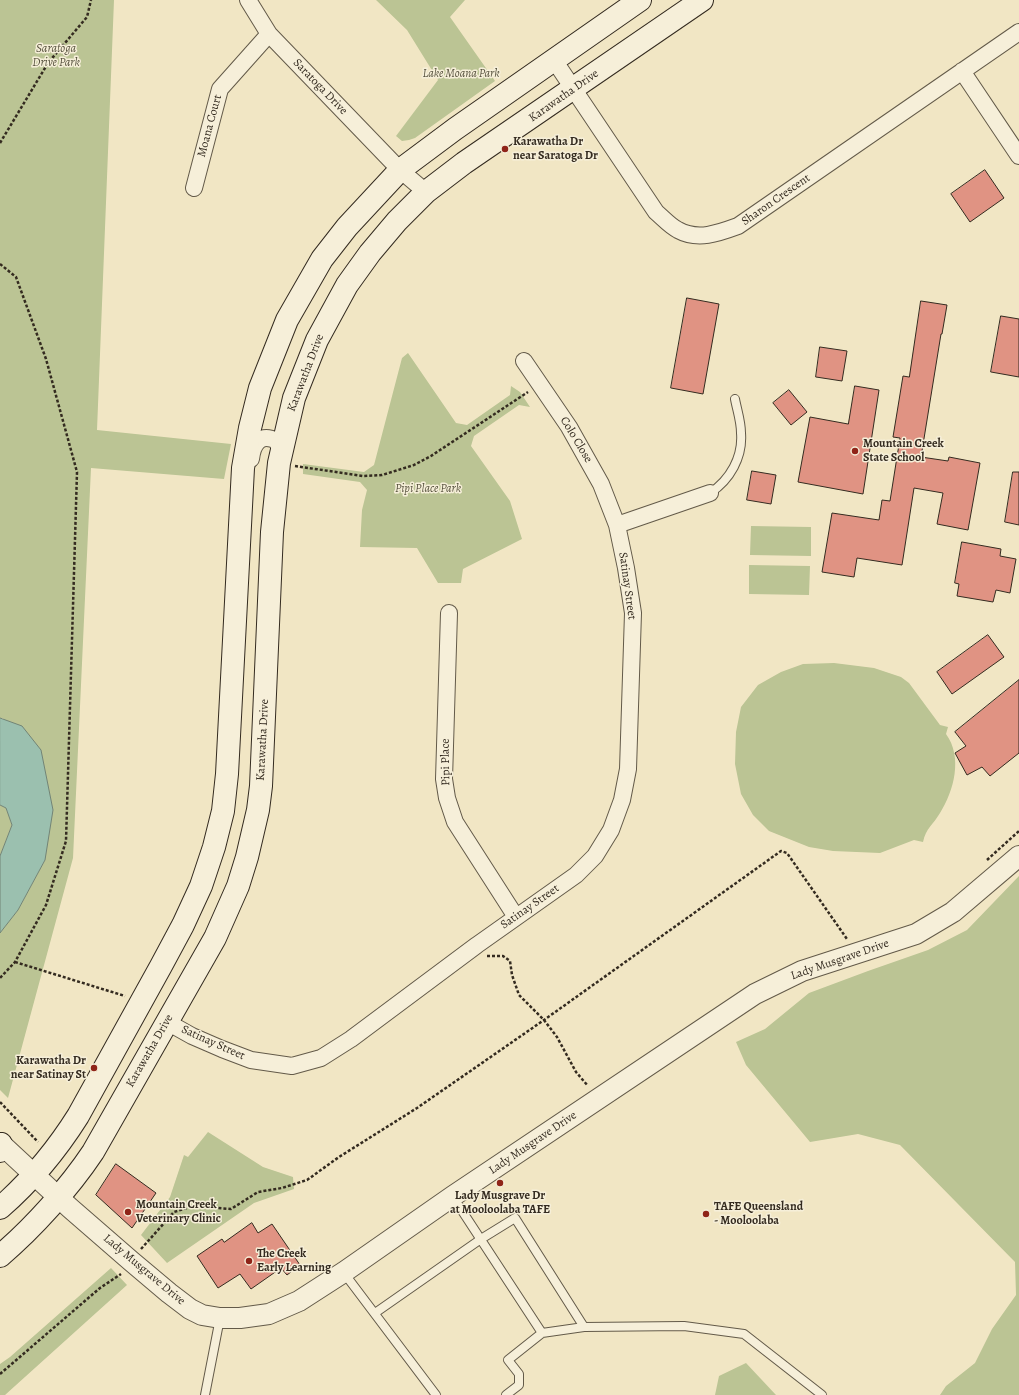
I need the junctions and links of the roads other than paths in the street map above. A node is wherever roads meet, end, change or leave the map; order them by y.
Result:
1 (248, 0) edge
2 (640, 0) edge
3 (702, 0) edge
4 (1019, 32) edge
5 (269, 34) junction
6 (554, 60) junction
7 (962, 71) junction
8 (574, 89) junction
9 (1019, 156) edge
10 (400, 170) junction
11 (194, 188) dead end
12 (426, 192) junction
13 (524, 361) dead end
14 (735, 399) dead end
15 (285, 459) junction
16 (710, 493) joint
17 (240, 509) junction
18 (617, 524) junction
19 (449, 613) dead end
20 (1019, 856) edge
21 (516, 917) junction
22 (167, 1022) junction
23 (0, 1146) edge
24 (34, 1175) junction
25 (58, 1196) junction
26 (453, 1196) junction
27 (0, 1208) edge
28 (481, 1239) junction
29 (0, 1256) edge
30 (344, 1272) junction
31 (374, 1313) junction
32 (220, 1318) junction
33 (584, 1326) junction
34 (542, 1333) junction
35 (205, 1395) edge
36 (436, 1395) edge
37 (506, 1395) edge
38 (822, 1395) edge

1 - 5 street, Saratoga Drive
2 - 6 main road
3 - 8 main road, Karawatha Drive
4 - 7 street, Sharon Crescent
5 - 10 street, Saratoga Drive
5 - 11 street, Moana Court
6 - 8 street, Sharon Crescent
6 - 10 main road
7 - 8 street, Sharon Crescent
7 - 9 street
8 - 12 main road, Karawatha Drive
10 - 12 street
10 - 17 main road
12 - 15 main road, Karawatha Drive
13 - 18 street, Colo Close
14 - 16 lane
15 - 17 street
15 - 22 main road, Karawatha Drive
16 - 18 street
17 - 24 main road
18 - 21 street, Satinay Street
19 - 21 street, Pipi Place
20 - 26 street, Lady Musgrave Drive
21 - 22 street, Satinay Street
22 - 25 main road, Karawatha Drive
23 - 24 street, Lady Musgrave Drive
24 - 25 street, Lady Musgrave Drive
24 - 27 main road
25 - 29 main road, Karawatha Drive
25 - 32 street, Lady Musgrave Drive
26 - 28 lane
26 - 30 street, Lady Musgrave Drive
28 - 31 lane
28 - 33 lane
28 - 34 lane
30 - 31 lane
30 - 32 street, Lady Musgrave Drive
31 - 36 lane
32 - 35 lane
33 - 34 lane
33 - 38 lane
34 - 37 lane

